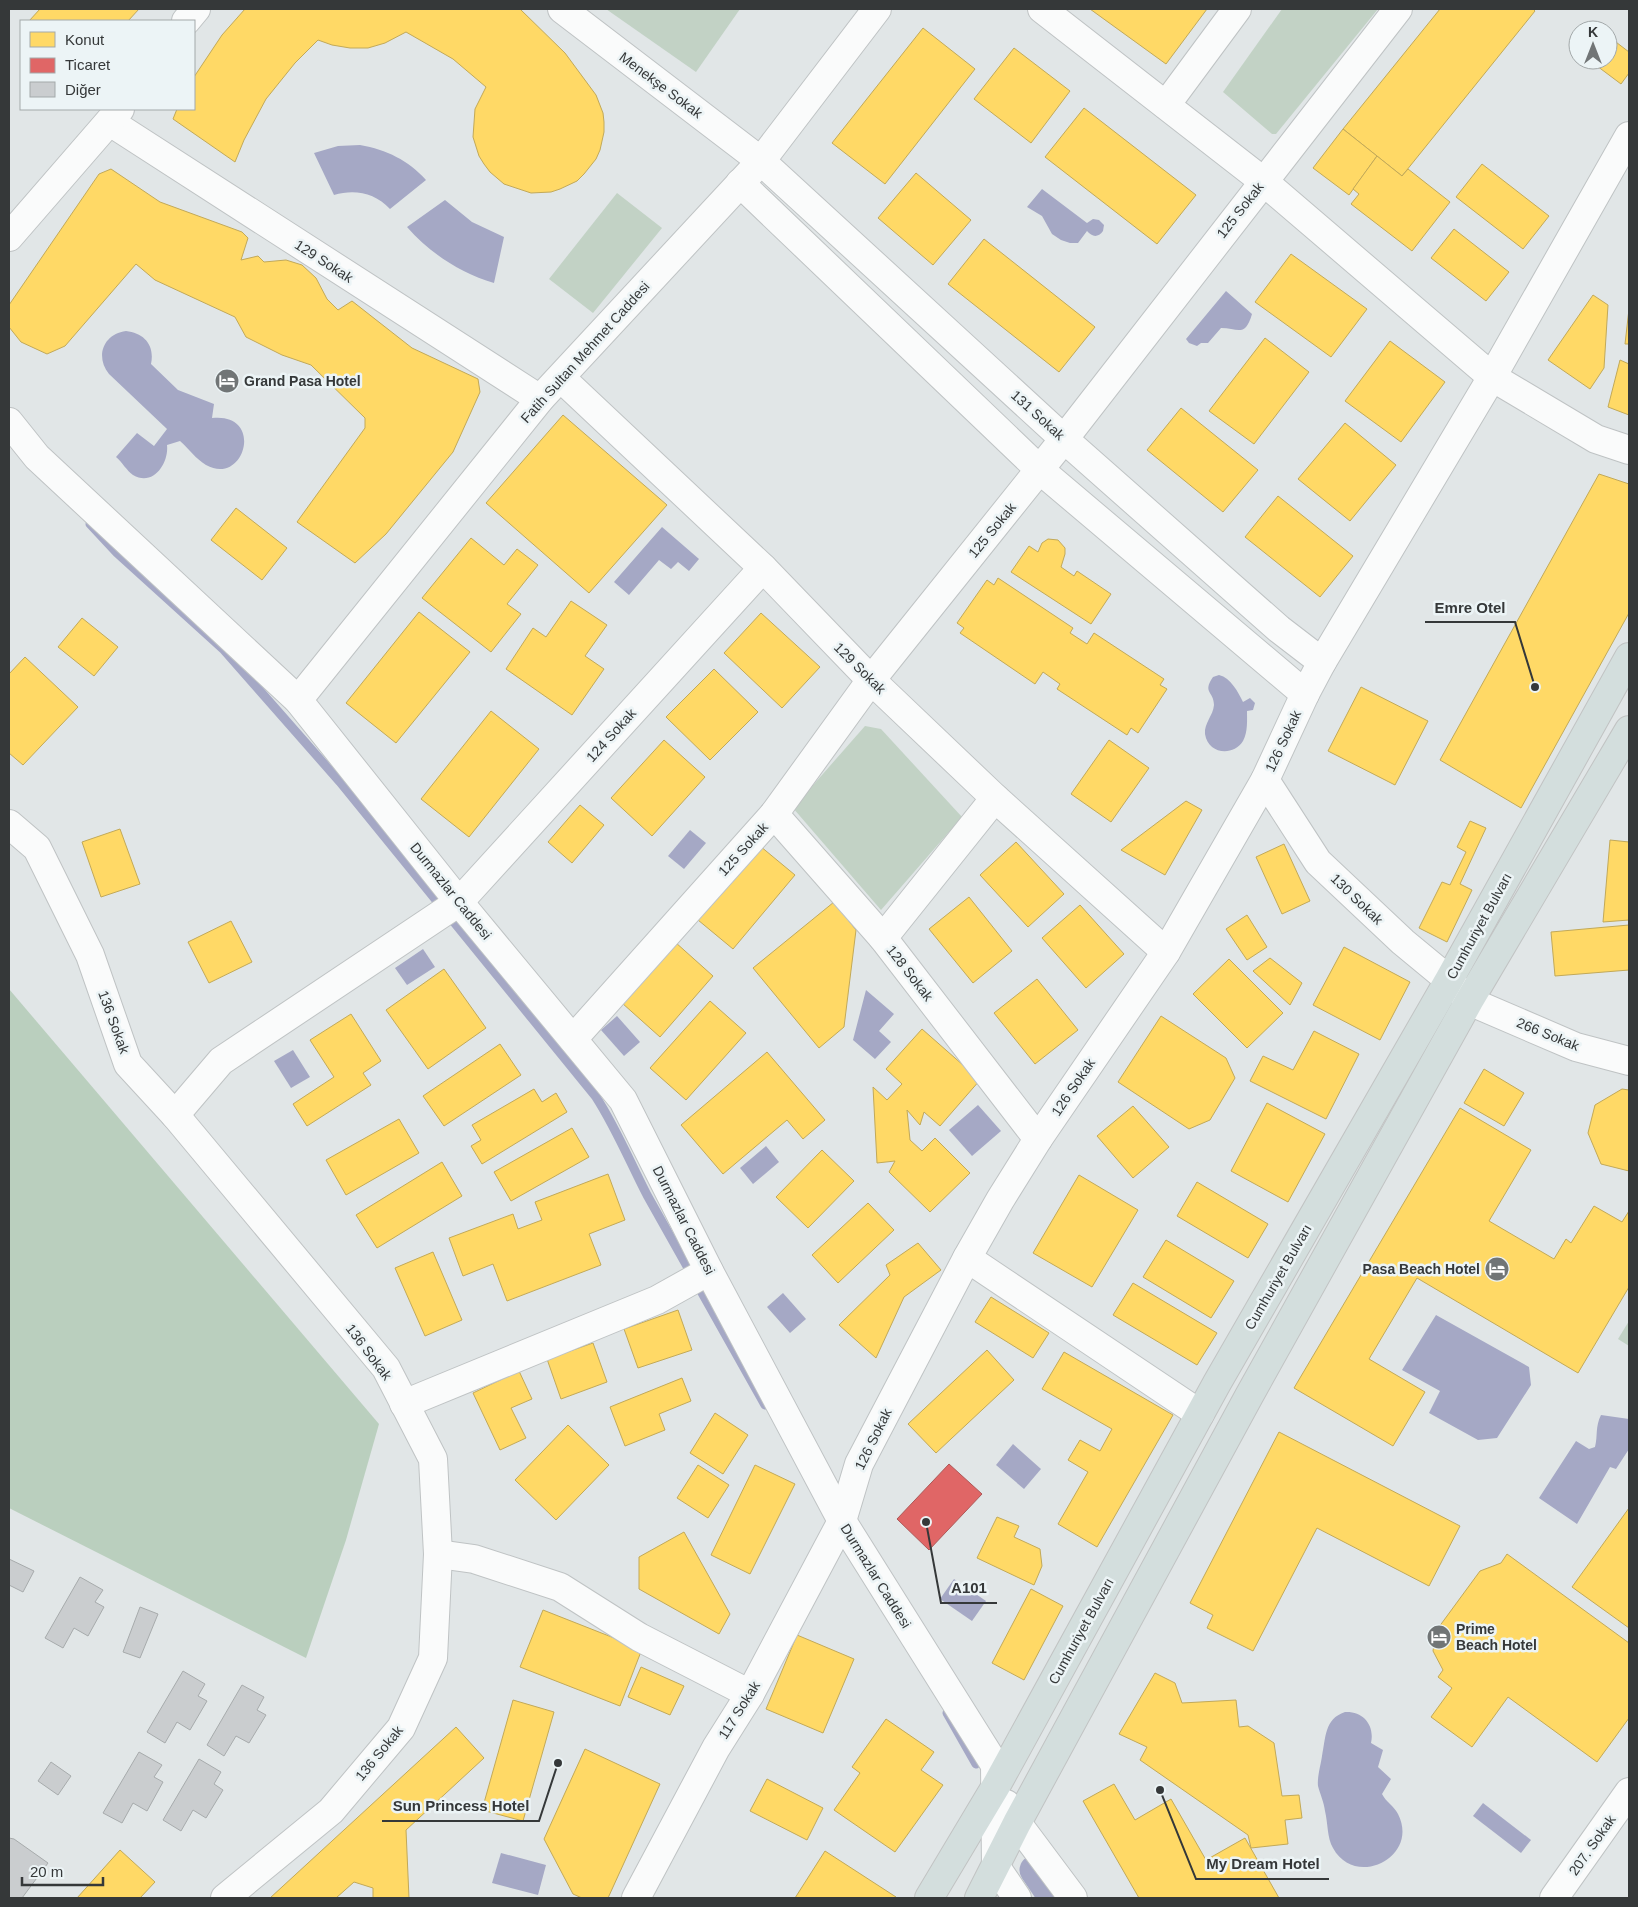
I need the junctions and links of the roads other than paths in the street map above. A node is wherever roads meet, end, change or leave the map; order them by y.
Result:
1 (196, 9) edge
2 (562, 9) edge
3 (877, 9) edge
4 (1042, 9) edge
5 (1238, 9) edge
6 (1398, 9) edge
7 (187, 20) edge
8 (1166, 105) junction
9 (114, 115) edge
10 (1629, 136) edge
11 (761, 161) junction
12 (1263, 180) junction
13 (740, 183) junction
14 (9, 237) edge
15 (1492, 377) junction
16 (562, 378) junction
17 (540, 399) junction
18 (9, 422) edge
19 (1064, 439) junction
20 (1629, 450) edge
21 (1040, 470) junction
22 (764, 568) junction
23 (1629, 657) edge
24 (1322, 662) junction
25 (871, 680) junction
26 (1305, 694) junction
27 (298, 700) junction
28 (1629, 730) edge
29 (1265, 780) junction
30 (995, 798) junction
31 (774, 814) junction
32 (9, 824) edge
33 (459, 902) junction
34 (883, 938) junction
35 (1166, 952) junction
36 (1449, 980) junction
37 (1469, 1001) junction
38 (573, 1039) junction
39 (1629, 1061) edge
40 (175, 1115) junction
41 (1038, 1139) junction
42 (967, 1258) junction
43 (709, 1271) junction
44 (1216, 1383) junction
45 (1249, 1396) junction
46 (404, 1404) junction
47 (1200, 1414) junction
48 (842, 1521) junction
49 (438, 1554) junction
50 (750, 1694) junction
51 (996, 1786) junction
52 (1629, 1792) edge
53 (1017, 1822) junction
54 (996, 1867) junction
55 (225, 1898) edge
56 (636, 1898) edge
57 (929, 1898) edge
58 (979, 1898) edge
59 (1018, 1898) edge
60 (1073, 1898) edge
61 (1554, 1898) edge

1 - 7 street
2 - 11 street, Menekşe Sokak
3 - 11 street, Fatih Sultan Mehmet Caddesi
4 - 8 street
5 - 8 street
6 - 12 street, 125 Sokak
8 - 12 street
9 - 14 street
9 - 17 street, 129 Sokak
10 - 15 street, 126 Sokak
11 - 13 street, Fatih Sultan Mehmet Caddesi
11 - 19 street, 131 Sokak
12 - 15 street
12 - 19 street, 125 Sokak
13 - 16 street, Fatih Sultan Mehmet Caddesi
13 - 21 street
15 - 20 street
15 - 24 street, 126 Sokak
16 - 17 street, Fatih Sultan Mehmet Caddesi
16 - 22 street, 129 Sokak
17 - 27 street, Fatih Sultan Mehmet Caddesi
18 - 27 street, Durmazlar Caddesi
19 - 21 street, 125 Sokak
19 - 24 street, 131 Sokak
21 - 25 street, 125 Sokak
21 - 26 street
22 - 25 street, 129 Sokak
22 - 33 street, 124 Sokak
23 - 36 main road, Cumhuriyet Bulvarı
24 - 26 street, 126 Sokak
25 - 30 street, 129 Sokak
25 - 31 street, 125 Sokak
26 - 29 street, 126 Sokak
27 - 33 street, Durmazlar Caddesi
28 - 37 main road, Cumhuriyet Bulvarı
29 - 35 street, 126 Sokak
29 - 36 street, 130 Sokak
30 - 34 street
30 - 35 street, 129 Sokak
31 - 34 street, 128 Sokak
31 - 38 street, 125 Sokak
32 - 40 street, 136 Sokak
33 - 38 street, Durmazlar Caddesi
33 - 40 street, 124 Sokak
34 - 41 street, 128 Sokak
35 - 41 street, 126 Sokak
36 - 37 street, 130 Sokak
36 - 44 main road, Cumhuriyet Bulvarı
37 - 39 street, 266 Sokak
37 - 45 main road, Cumhuriyet Bulvarı
38 - 43 street, Durmazlar Caddesi
40 - 46 street, 136 Sokak
41 - 42 street, 126 Sokak
42 - 47 street
42 - 48 street, 126 Sokak
43 - 46 street
43 - 48 street, Durmazlar Caddesi
44 - 45 main road
44 - 47 main road, Cumhuriyet Bulvarı
45 - 53 main road, Cumhuriyet Bulvarı
46 - 49 street, 136 Sokak
47 - 51 main road, Cumhuriyet Bulvarı
48 - 50 street, 117 Sokak
48 - 51 street, Durmazlar Caddesi
49 - 50 street
49 - 55 street, 136 Sokak
50 - 56 street, 117 Sokak
51 - 53 street
51 - 54 street, Durmazlar Caddesi
51 - 57 main road, Cumhuriyet Bulvarı
52 - 61 street, 207. Sokak
53 - 54 main road, Cumhuriyet Bulvarı
53 - 60 street
54 - 58 main road, Cumhuriyet Bulvarı
54 - 59 street

